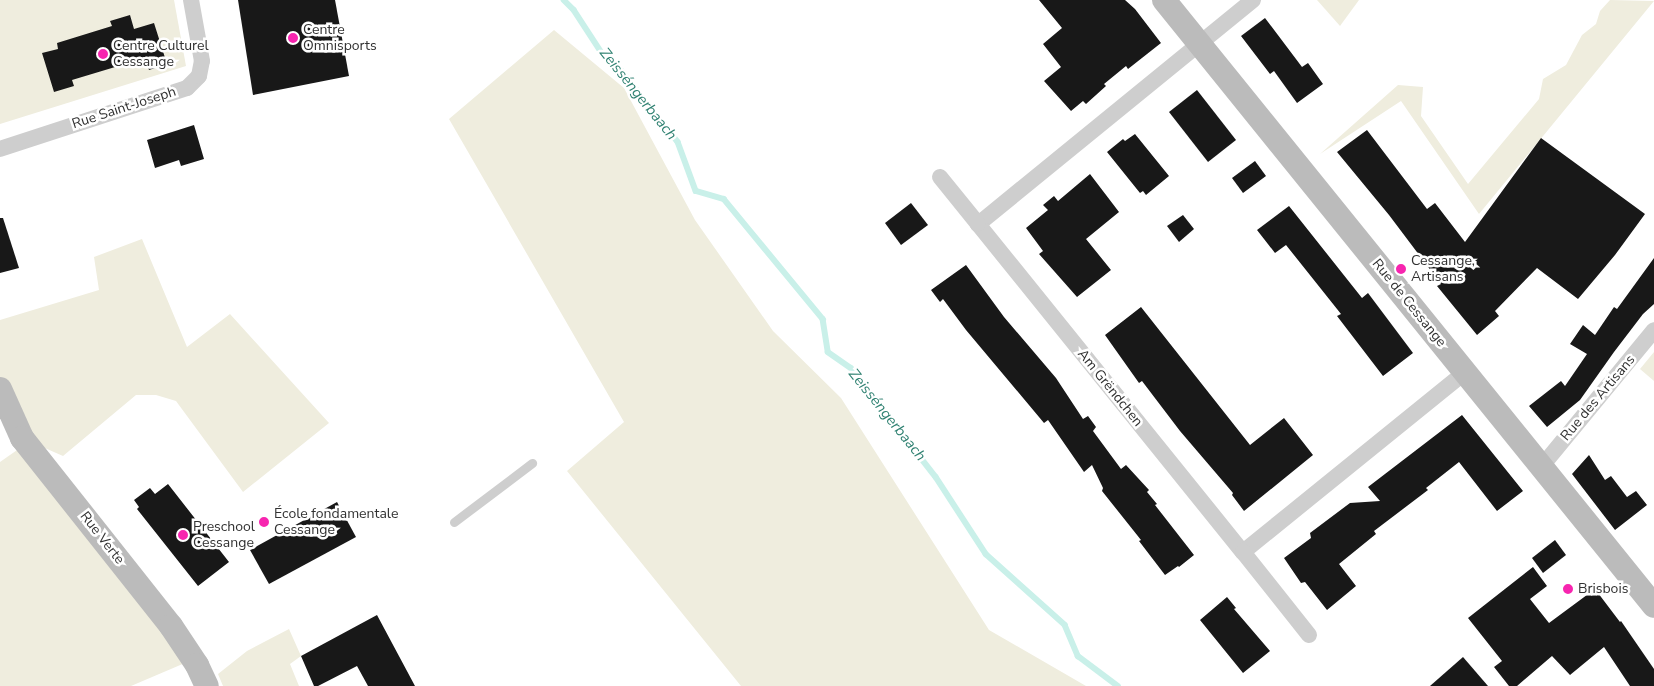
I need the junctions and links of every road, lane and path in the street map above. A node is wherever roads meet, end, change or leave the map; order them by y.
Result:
1 (191, 0) edge
2 (1164, 0) edge
3 (1253, 0) edge
4 (1199, 44) junction
5 (0, 149) edge
6 (940, 177) dead end
7 (978, 224) junction
8 (1654, 330) edge
9 (1466, 372) junction
10 (0, 389) edge
11 (532, 463) dead end
12 (1542, 466) junction
13 (454, 522) dead end
14 (1243, 552) junction
15 (1654, 606) edge
16 (1309, 635) dead end
17 (207, 686) edge

1 - 5 street, Rue Saint-Joseph
2 - 4 main road, Rue de Cessange
3 - 4 street
4 - 7 street
4 - 9 main road, Rue de Cessange
6 - 7 street, Am Grëndchen
7 - 14 street, Am Grëndchen
8 - 12 street, Rue des Artisans
9 - 12 main road, Rue de Cessange
9 - 14 street
10 - 17 main road, Rue Verte
11 - 13 lane
12 - 15 main road, Rue de Cessange
14 - 16 street, Am Grëndchen

